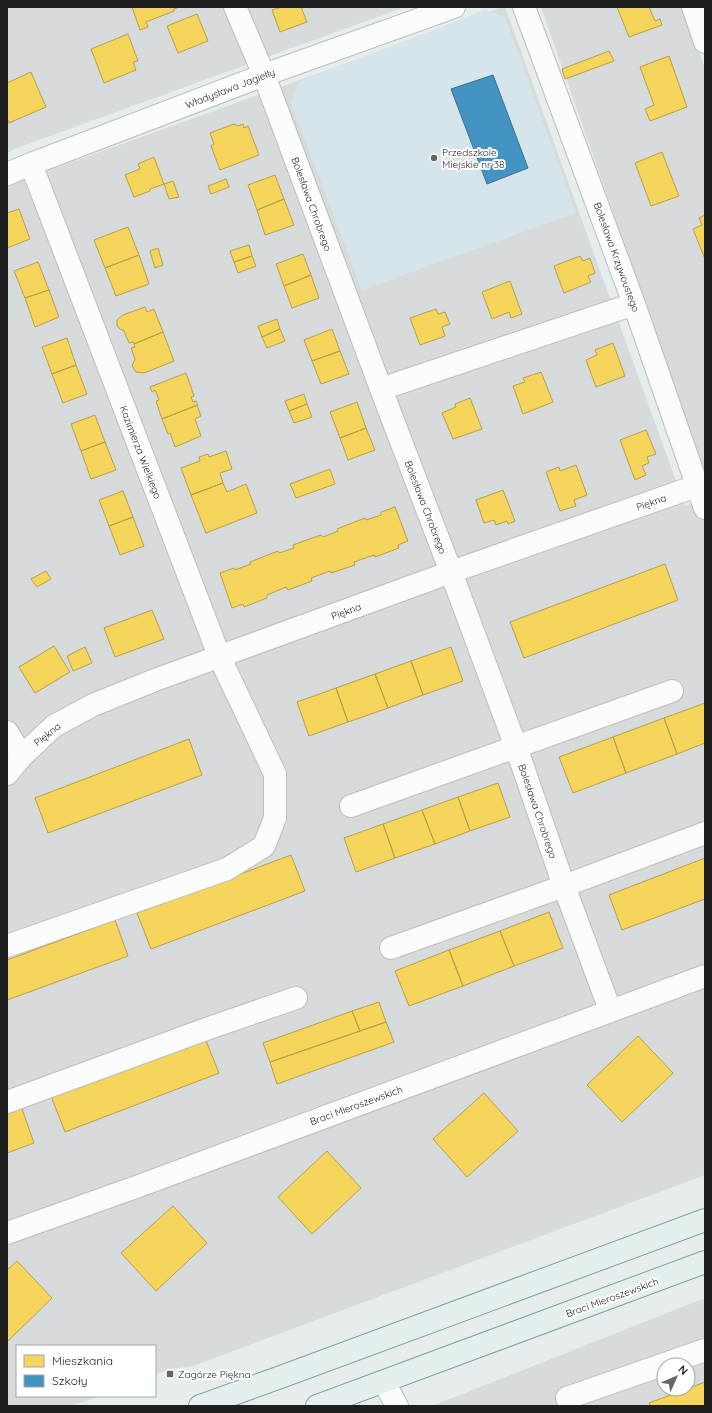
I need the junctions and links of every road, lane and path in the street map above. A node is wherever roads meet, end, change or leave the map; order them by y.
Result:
1 (235, 7) edge
2 (454, 7) edge
3 (524, 7) edge
4 (693, 7) edge
5 (705, 42) edge
6 (264, 75) junction
7 (31, 164) junction
8 (7, 174) edge
9 (634, 304) junction
10 (381, 388) junction
11 (701, 485) edge
12 (705, 508) edge
13 (451, 572) junction
14 (220, 658) junction
15 (672, 691) dead end
16 (7, 732) edge
17 (516, 747) junction
18 (22, 756) junction
19 (7, 774) edge
20 (351, 806) dead end
21 (705, 833) edge
22 (564, 886) junction
23 (7, 946) edge
24 (391, 948) dead end
25 (705, 976) edge
26 (296, 998) dead end
27 (610, 1010) junction
28 (7, 1102) edge
29 (705, 1220) edge
30 (7, 1233) edge
31 (705, 1262) edge
32 (705, 1350) edge
33 (384, 1382) junction
34 (567, 1398) dead end
35 (200, 1406) edge
36 (317, 1406) edge
37 (397, 1406) edge

1 - 6 street, Bolesława Chrobrego
2 - 6 street, Władysława Jagiełły
3 - 9 street, Bolesława Krzywoustego
4 - 5 street
6 - 7 street, Władysława Jagiełły
6 - 10 street, Bolesława Chrobrego
7 - 8 street, Władysława Jagiełły
7 - 14 street, Kazimierza Wielkiego
9 - 10 street
9 - 11 street, Bolesława Krzywoustego
10 - 13 street, Bolesława Chrobrego
11 - 12 street, Bolesława Krzywoustego
11 - 13 street, Piękna
13 - 14 street, Piękna
13 - 17 street, Bolesława Chrobrego
14 - 18 street, Piękna
14 - 23 street, Kazimierza Wielkiego
15 - 17 street
16 - 18 street
17 - 20 street
17 - 22 street, Bolesława Chrobrego
18 - 19 street, Piękna
21 - 22 street
22 - 24 street
22 - 27 street, Bolesława Chrobrego
25 - 27 street, Braci Mieroszewskich
26 - 28 street
27 - 30 street, Braci Mieroszewskich
29 - 35 main road
31 - 33 main road, Braci Mieroszewskich
32 - 34 street
33 - 36 main road, Braci Mieroszewskich
33 - 37 street

